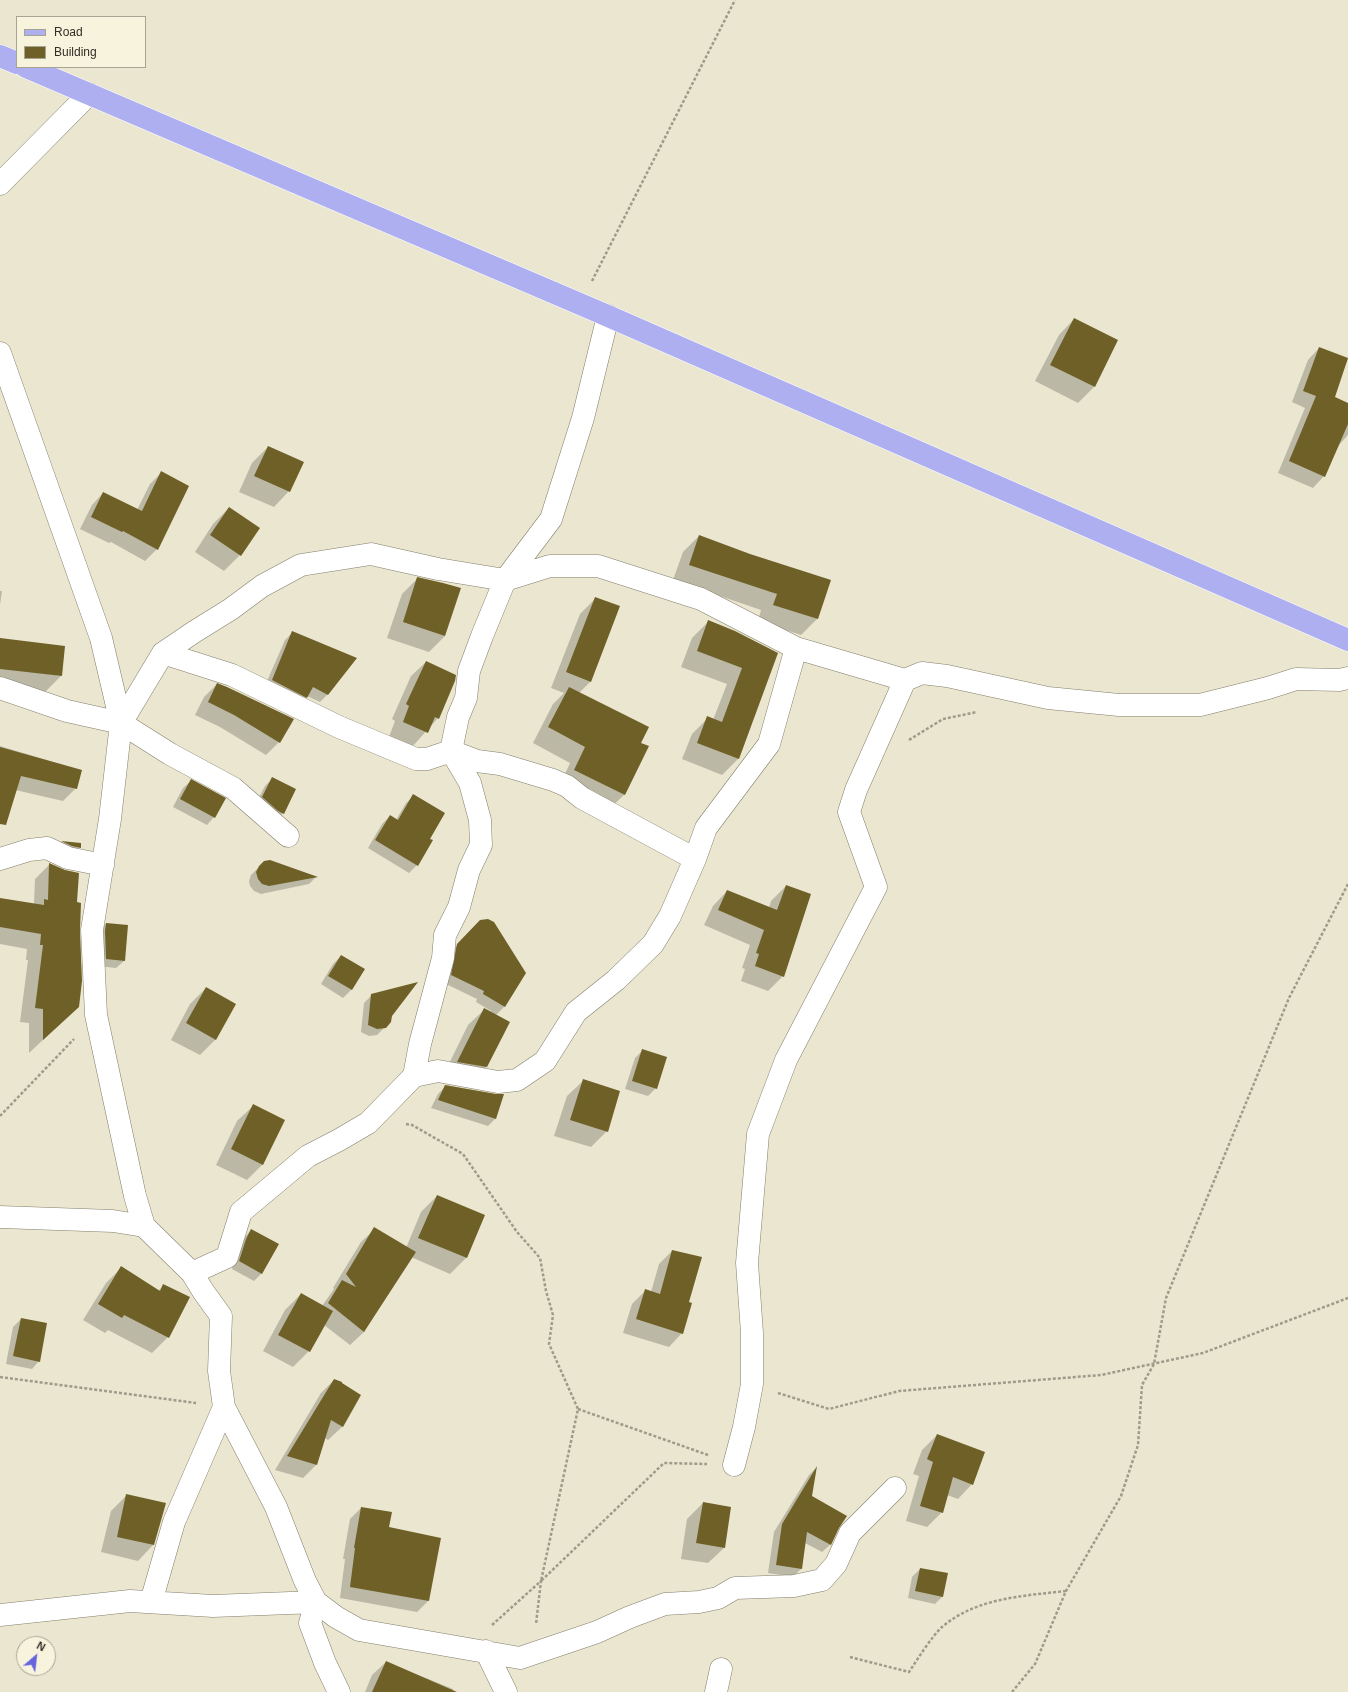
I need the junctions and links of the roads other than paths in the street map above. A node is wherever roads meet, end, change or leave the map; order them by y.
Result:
1 (0, 56) edge
2 (16, 63) edge
3 (28, 68) edge
4 (89, 94) junction
5 (0, 184) edge
6 (608, 316) junction
7 (0, 353) edge
8 (505, 580) junction
9 (1348, 640) edge
10 (796, 648) junction
11 (163, 653) junction
12 (1348, 678) edge
13 (905, 680) junction
14 (0, 688) edge
15 (121, 723) junction
16 (451, 751) junction
17 (288, 836) dead end
18 (0, 859) edge
19 (695, 859) junction
20 (103, 865) junction
21 (414, 1076) junction
22 (135, 1196) junction
23 (0, 1217) edge
24 (112, 1221) junction
25 (144, 1226) junction
26 (192, 1273) junction
27 (224, 1407) junction
28 (734, 1465) road end
29 (895, 1488) dead end
30 (151, 1602) junction
31 (316, 1602) junction
32 (0, 1614) edge
33 (476, 1650) junction
34 (721, 1669) dead end
35 (339, 1692) edge
36 (506, 1692) edge
37 (716, 1692) edge

1 - 2 main road
3 - 4 main road
4 - 5 street
4 - 6 main road
6 - 8 street
6 - 9 main road
7 - 15 street
8 - 10 street
8 - 11 street
8 - 16 street
10 - 13 street
10 - 19 street
11 - 15 street
11 - 16 street
12 - 13 street
13 - 28 street
14 - 15 street
15 - 17 street
15 - 20 street
16 - 19 street
16 - 21 street
18 - 20 street
19 - 21 street
20 - 22 street
21 - 26 street
22 - 24 street
22 - 25 street
23 - 24 street
24 - 25 street
25 - 26 street
26 - 27 street
27 - 30 street
27 - 31 street
29 - 33 street
30 - 31 street
30 - 32 street
31 - 33 street
31 - 35 street
33 - 36 street
34 - 37 street

